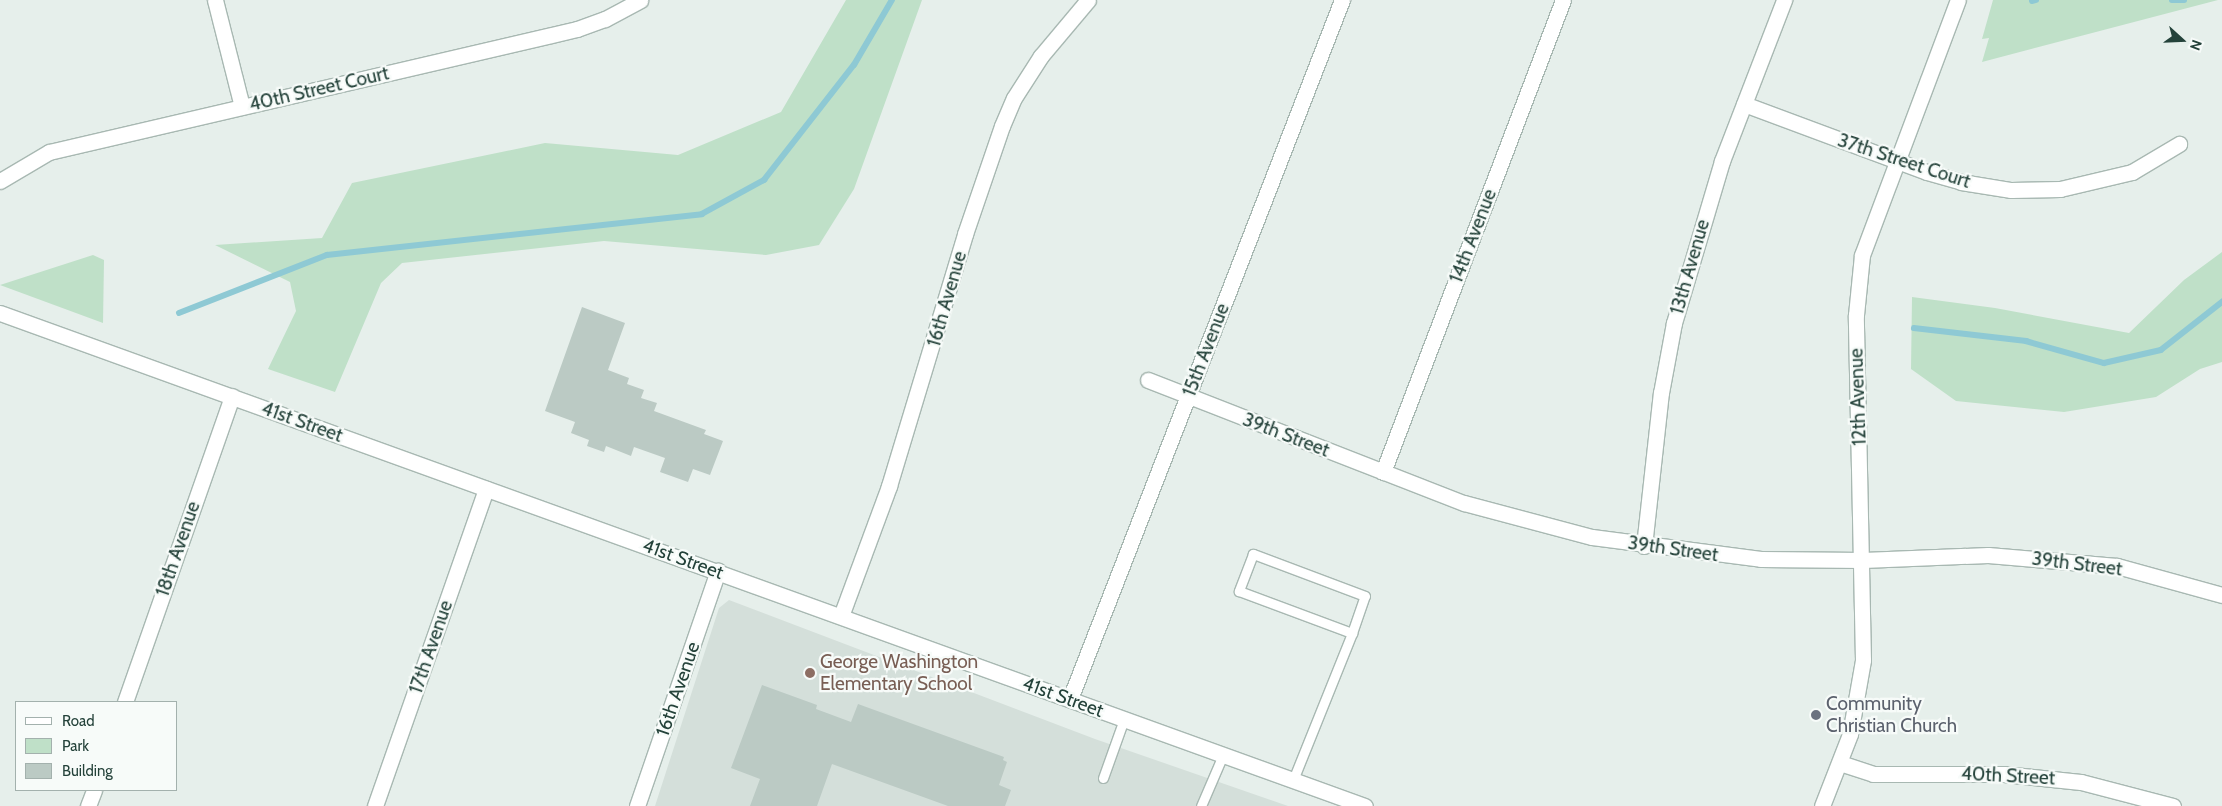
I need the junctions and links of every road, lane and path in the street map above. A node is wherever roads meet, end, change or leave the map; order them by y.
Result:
1 (216, 0) edge
2 (640, 0) edge
3 (1088, 0) edge
4 (1342, 0) edge
5 (1563, 0) edge
6 (1784, 0) edge
7 (1958, 0) edge
8 (1744, 104) junction
9 (242, 107) junction
10 (2179, 144) dead end
11 (1896, 161) junction
12 (0, 181) edge
13 (0, 313) edge
14 (1148, 380) dead end
15 (232, 396) junction
16 (1187, 398) junction
17 (1383, 472) junction
18 (486, 489) junction
19 (1644, 546) junction
20 (1863, 560) junction
21 (718, 571) junction
22 (2222, 595) edge
23 (840, 616) junction
24 (1352, 633) junction
25 (1070, 699) junction
26 (125, 701) edge
27 (1124, 719) junction
28 (1223, 755) junction
29 (1840, 763) junction
30 (1103, 778) dead end
31 (1294, 780) junction
32 (94, 791) edge
33 (88, 806) edge
34 (375, 806) edge
35 (637, 806) edge
36 (1202, 806) edge
37 (1365, 806) edge
38 (1822, 806) edge
39 (2173, 806) edge

1 - 9 street
2 - 9 street, 40th Street Court
3 - 23 street, 16th Avenue
4 - 16 street, 15th Avenue
5 - 17 street, 14th Avenue
6 - 8 street, 13th Avenue
7 - 11 street, 12th Avenue
8 - 11 street, 37th Street Court
8 - 19 street, 13th Avenue
9 - 12 street, 40th Street Court
10 - 11 street, 37th Street Court
11 - 20 street, 12th Avenue
13 - 15 street, 41st Street
14 - 16 street, 39th Street
15 - 18 street, 41st Street
15 - 26 street, 18th Avenue
16 - 17 street, 39th Street
16 - 25 street, 15th Avenue
17 - 19 street, 39th Street
18 - 21 street, 41st Street
18 - 34 street, 17th Avenue
19 - 20 street, 39th Street
20 - 22 street, 39th Street
20 - 29 street, 12th Avenue
21 - 23 street, 41st Street
21 - 35 street, 16th Avenue
23 - 25 street, 41st Street
24 - 24 lane
24 - 31 lane
25 - 27 street, 41st Street
27 - 28 street, 41st Street
27 - 30 lane
28 - 31 street, 41st Street
28 - 36 lane
29 - 38 street, 12th Avenue
29 - 39 street, 40th Street
31 - 37 street, 41st Street
32 - 33 street

